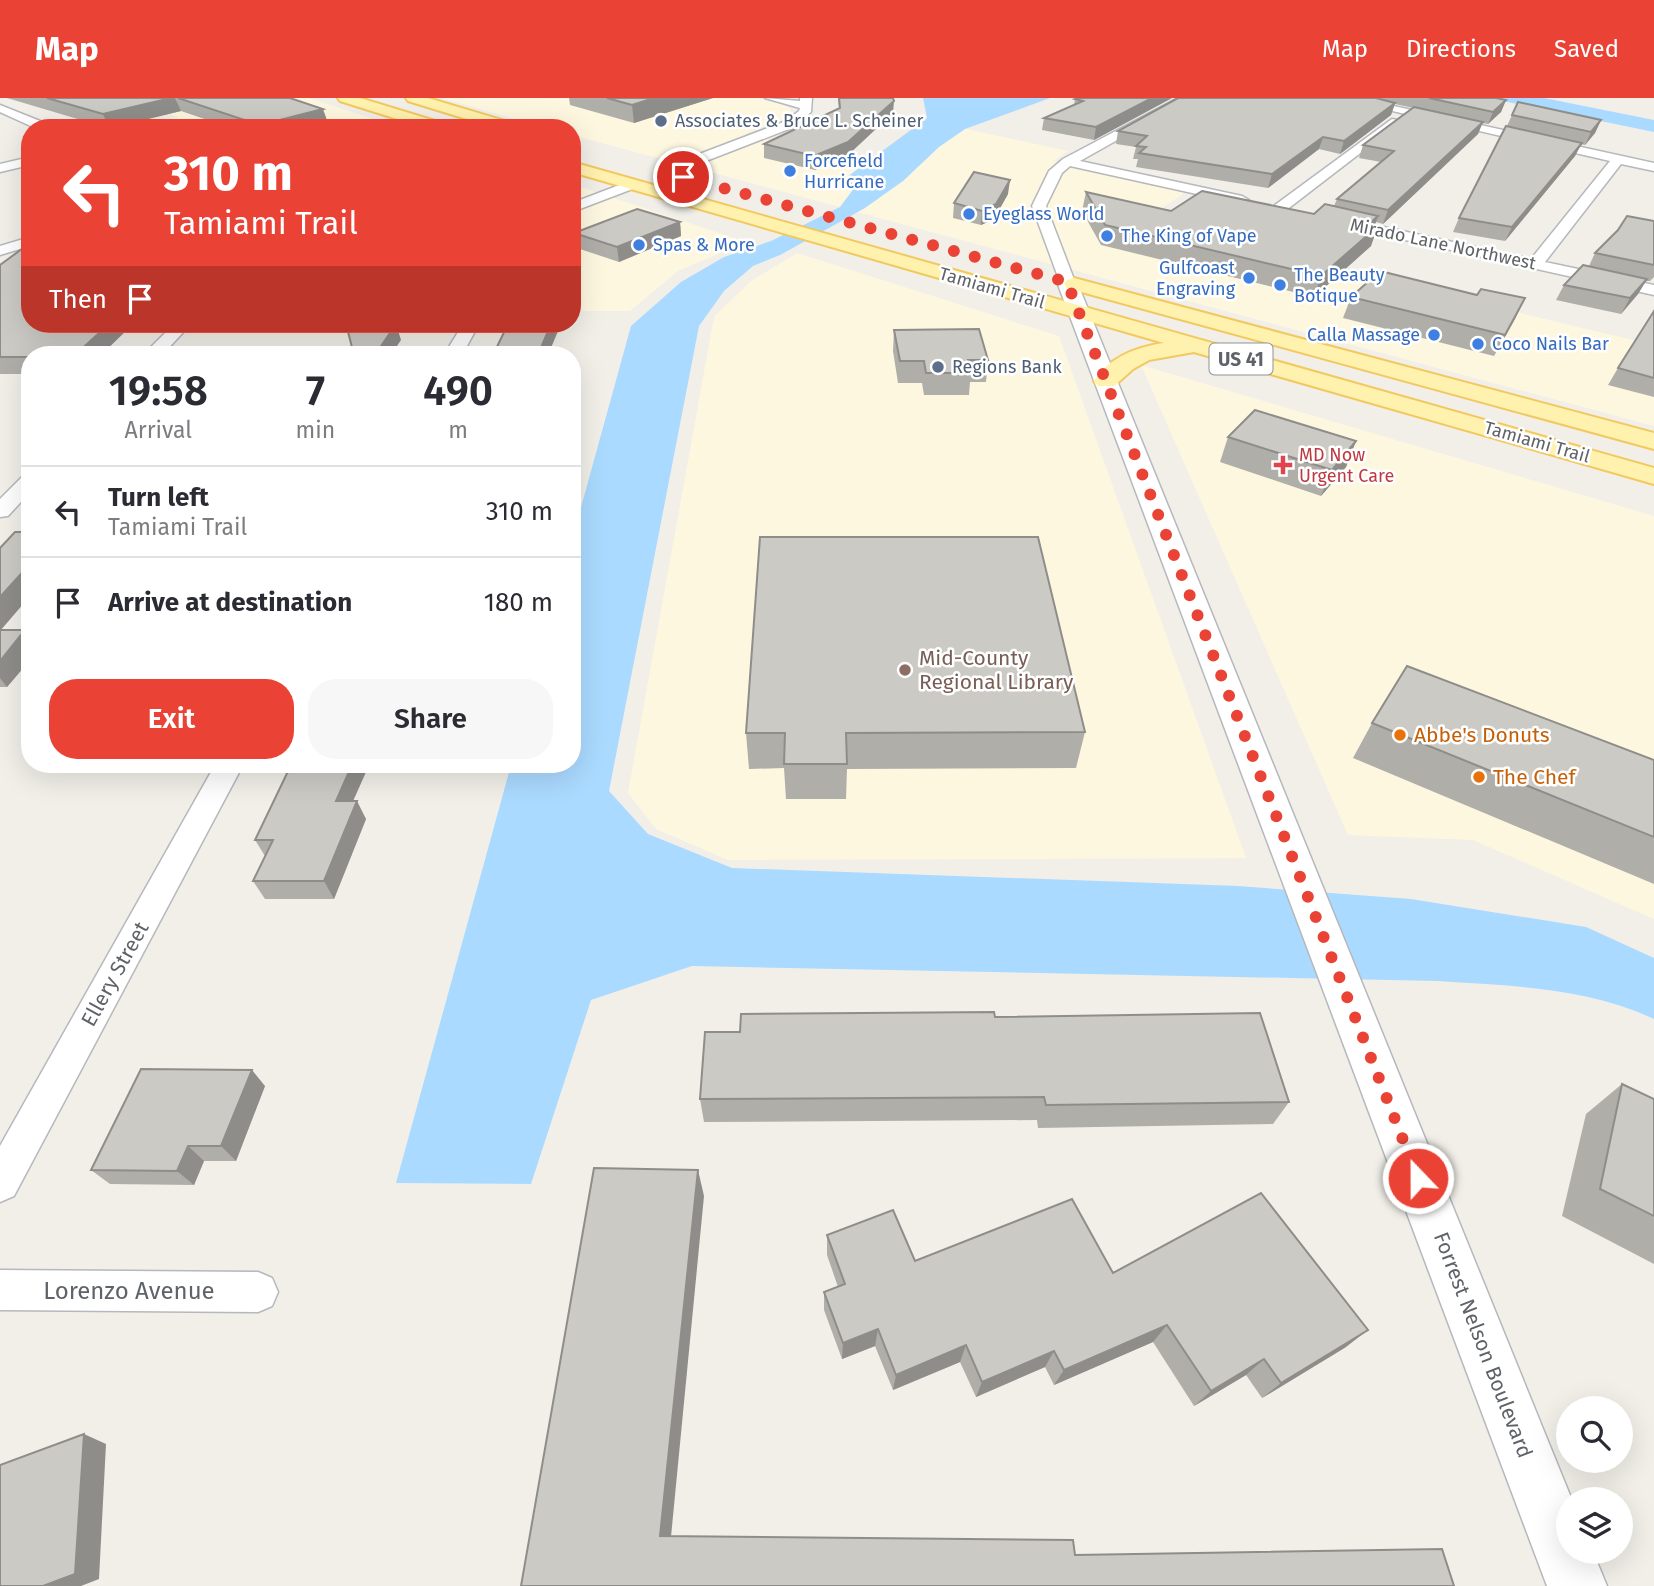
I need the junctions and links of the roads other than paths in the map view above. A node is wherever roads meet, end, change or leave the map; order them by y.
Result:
1 (345, 98) edge
2 (413, 98) edge
3 (771, 98) edge
4 (1186, 98) edge
5 (1342, 98) edge
6 (805, 102) edge
7 (0, 108) edge
8 (1407, 112) junction
9 (25, 119) edge
10 (413, 119) edge
11 (483, 119) edge
12 (1618, 159) junction
13 (1068, 162) junction
14 (21, 163) edge
15 (644, 166) dead end
16 (581, 167) edge
17 (1654, 167) edge
18 (0, 169) edge
19 (581, 169) edge
20 (665, 172) junction
21 (630, 185) junction
22 (581, 204) edge
23 (1320, 217) edge
24 (21, 244) edge
25 (0, 251) edge
26 (1535, 264) junction
27 (1042, 275) dead end
28 (1067, 282) junction
29 (1654, 290) edge
30 (1080, 313) junction
31 (174, 333) edge
32 (161, 346) edge
33 (1200, 347) junction
34 (1106, 381) junction
35 (1654, 441) edge
36 (1654, 473) edge
37 (21, 489) edge
38 (0, 511) edge
39 (225, 773) edge
40 (0, 1183) edge
41 (0, 1290) edge
42 (258, 1292) dead end
43 (1577, 1586) edge

1 - 10 main road
2 - 11 main road
3 - 6 street
4 - 13 street
5 - 8 street
6 - 20 street
7 - 9 street
8 - 12 street
8 - 13 street
12 - 17 street
12 - 26 street
13 - 28 street
14 - 18 street
15 - 20 main road
16 - 20 main road
19 - 21 main road, Tamiami Trail / US 41
20 - 21 main road
21 - 22 street
21 - 30 main road, Tamiami Trail / US 41
23 - 26 street, Mirado Lane Northwest
24 - 25 street
26 - 29 street, Mirado Lane Northwest
27 - 28 main road, Tamiami Trail / US 41
28 - 30 street, Forrest Nelson Boulevard
28 - 35 main road, Tamiami Trail / US 41
30 - 33 main road, Tamiami Trail / US 41
30 - 34 street, Forrest Nelson Boulevard
31 - 32 street
33 - 34 main road
33 - 36 main road, Tamiami Trail / US 41
34 - 43 street, Forrest Nelson Boulevard
37 - 38 street
39 - 40 street, Ellery Street
41 - 42 street, Lorenzo Avenue

